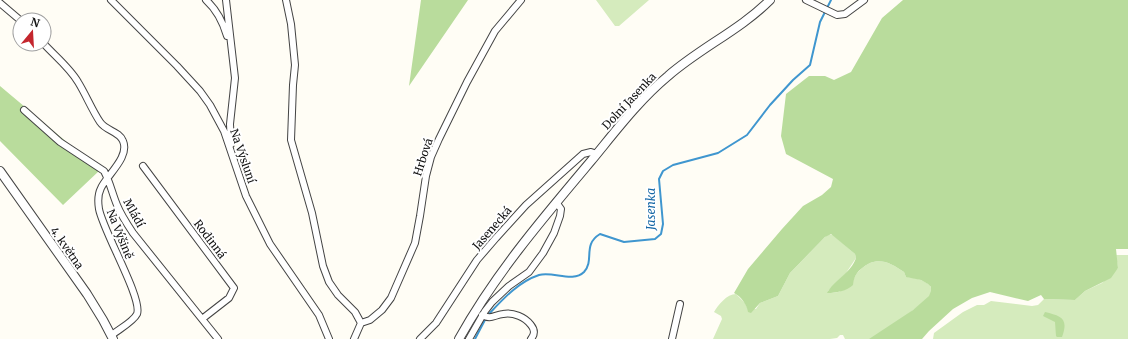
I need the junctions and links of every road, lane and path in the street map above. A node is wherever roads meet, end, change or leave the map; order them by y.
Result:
1 (111, 0) edge
2 (206, 0) edge
3 (226, 0) edge
4 (286, 0) edge
5 (521, 0) edge
6 (770, 0) edge
7 (806, 0) edge
8 (864, 0) edge
9 (0, 3) edge
10 (12, 13) edge
11 (233, 50) junction
12 (51, 52) edge
13 (24, 110) dead end
14 (231, 148) junction
15 (597, 154) junction
16 (143, 166) dead end
17 (0, 171) edge
18 (108, 178) junction
19 (556, 202) junction
20 (680, 304) dead end
21 (485, 317) junction
22 (202, 319) junction
23 (361, 323) junction
24 (113, 337) edge
25 (218, 339) edge
26 (329, 339) edge
27 (354, 339) edge
28 (420, 339) edge
29 (459, 339) edge
30 (469, 339) edge
31 (531, 339) edge
32 (672, 339) edge

1 - 14 street, Na Výsluní
2 - 11 street
3 - 11 street
4 - 23 street
5 - 23 street, Hrbová
6 - 15 street, Dolní Jasenka
7 - 8 street
9 - 10 street
11 - 14 street
12 - 18 street, Na Výšině
13 - 18 street, Mládí
14 - 26 street, Na Výsluní
15 - 19 street, Dolní Jasenka
15 - 28 street, Jasenecká
16 - 22 street, Rodinná
17 - 24 street, 4. května
18 - 22 street, Mládí
18 - 24 street, Na Výšině
19 - 21 street
19 - 29 street, Dolní Jasenka
20 - 32 street
21 - 30 street
21 - 31 street
22 - 25 street, Mládí
23 - 27 street

